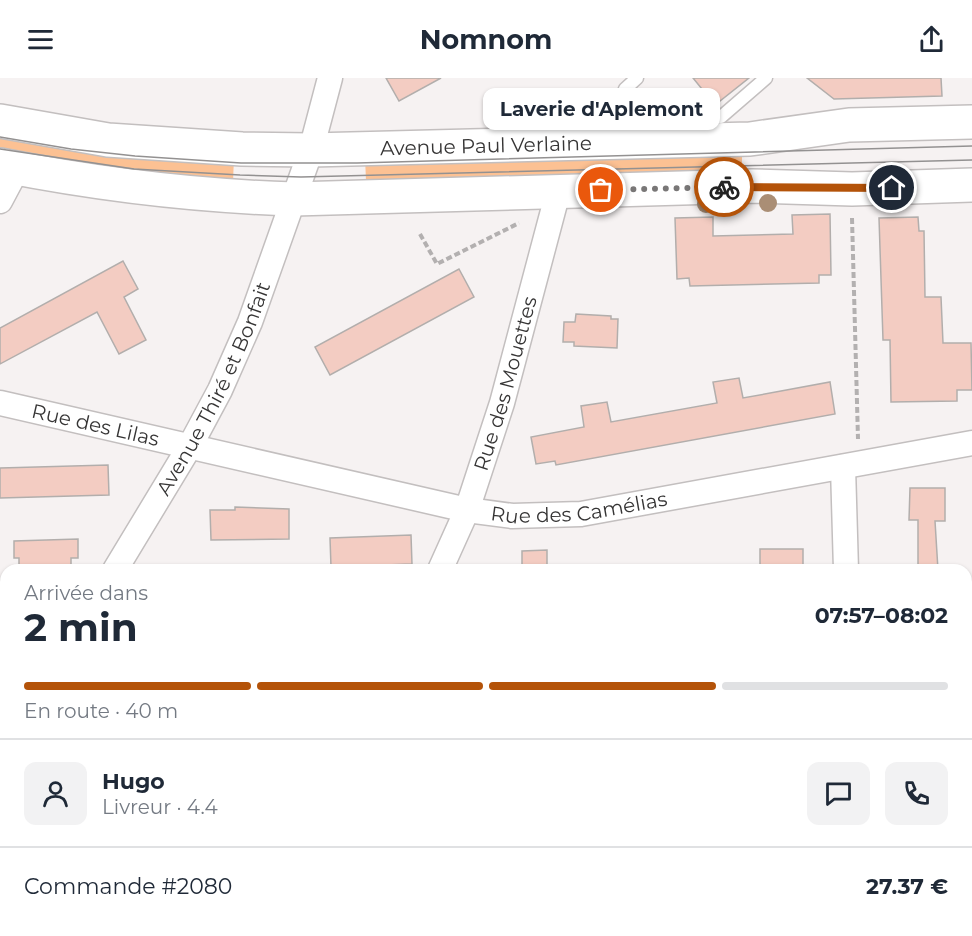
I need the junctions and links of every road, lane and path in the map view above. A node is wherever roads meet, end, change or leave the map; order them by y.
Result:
1 (330, 78) edge
2 (638, 78) edge
3 (766, 78) edge
4 (0, 121) edge
5 (972, 122) edge
6 (311, 150) junction
7 (9, 167) edge
8 (972, 185) edge
9 (852, 189) junction
10 (294, 199) junction
11 (0, 201) edge
12 (554, 206) junction
13 (420, 234) dead end
14 (0, 404) edge
15 (972, 443) edge
16 (189, 446) junction
17 (851, 465) junction
18 (467, 510) junction
19 (119, 564) edge
20 (443, 564) edge
21 (846, 564) edge

1 - 6 street, Avenue Thiré et Bonfait
2 - 3 lane
4 - 6 street, Avenue Paul Verlaine
5 - 6 street, Avenue Paul Verlaine
6 - 10 street, Avenue Thiré et Bonfait
7 - 10 street
7 - 11 street
8 - 9 street
9 - 12 street
9 - 17 path
10 - 12 street
10 - 16 street, Avenue Thiré et Bonfait
12 - 13 path
12 - 18 street, Rue des Mouettes
14 - 16 street, Rue des Lilas
15 - 17 street, Rue des Camélias
16 - 18 street, Rue des Camélias
16 - 19 street, Avenue Thiré et Bonfait
17 - 18 street, Rue des Camélias
17 - 21 street
18 - 20 street, Rue des Mouettes

